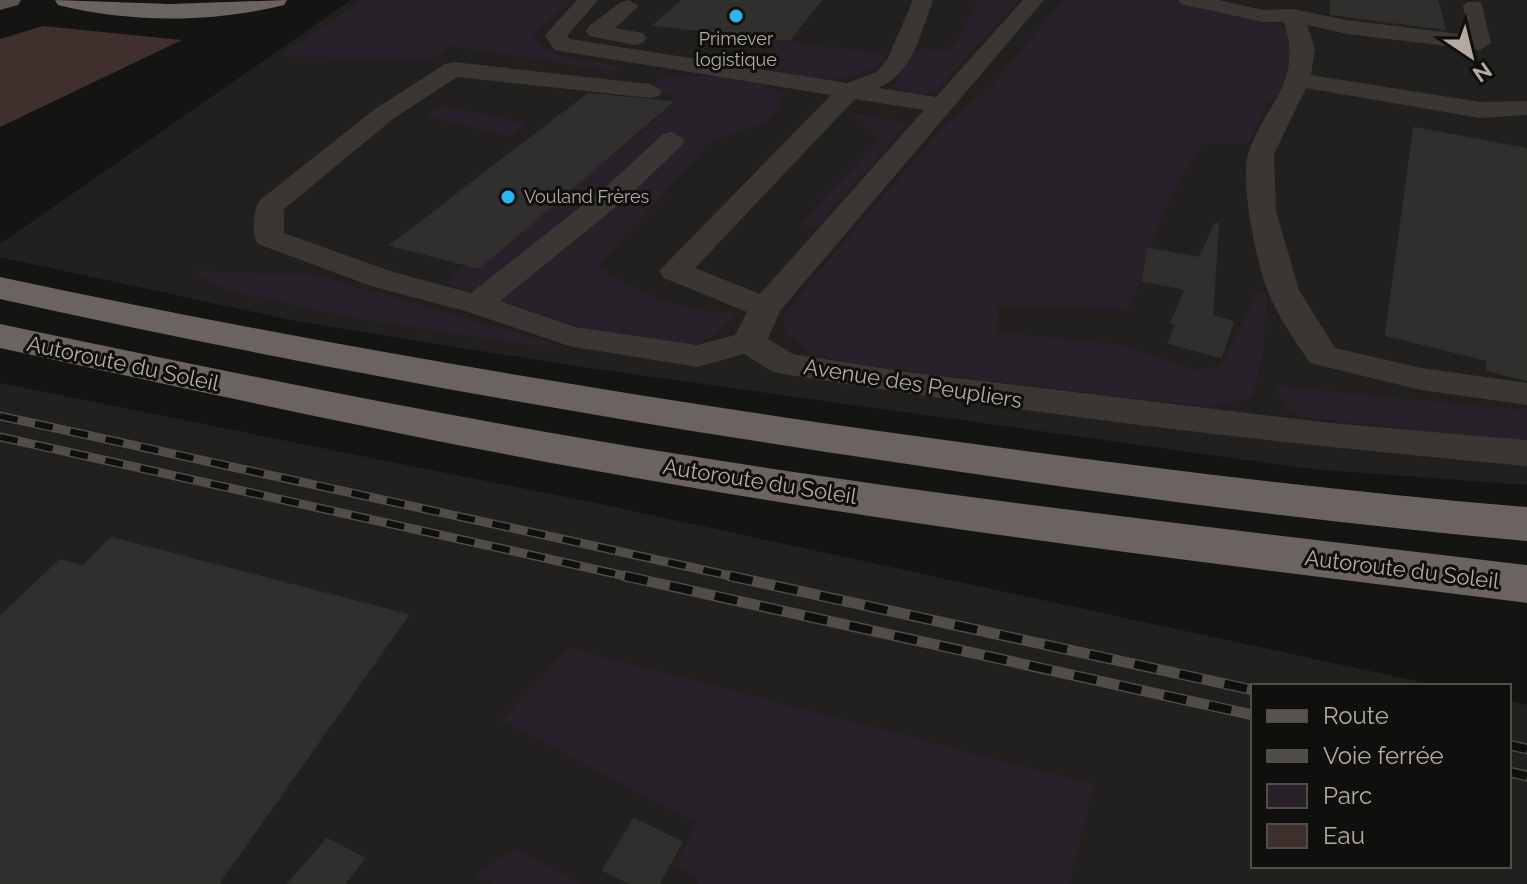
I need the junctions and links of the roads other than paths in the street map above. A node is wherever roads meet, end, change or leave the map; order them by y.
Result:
1 (9, 0) edge
2 (67, 0) edge
3 (109, 0) edge
4 (242, 0) edge
5 (275, 0) edge
6 (588, 0) edge
7 (923, 0) edge
8 (1034, 0) edge
9 (1188, 0) edge
10 (0, 3) edge
11 (628, 6) dead end
12 (1474, 6) dead end
13 (1303, 8) edge
14 (640, 41) junction
15 (1298, 80) junction
16 (650, 91) dead end
17 (849, 91) junction
18 (938, 105) junction
19 (1527, 108) edge
20 (672, 140) dead end
21 (0, 288) edge
22 (477, 304) junction
23 (765, 308) junction
24 (0, 336) edge
25 (749, 342) junction
26 (1527, 394) edge
27 (1527, 453) edge
28 (1527, 524) edge
29 (1527, 584) edge

1 - 10 main road
2 - 5 highway
3 - 4 highway
6 - 14 street
7 - 17 street
8 - 18 street
9 - 13 street
11 - 14 street
12 - 13 street
13 - 15 street
14 - 17 street
15 - 19 street
15 - 26 street
16 - 22 street
17 - 18 street
17 - 23 street
18 - 23 street
20 - 22 street
21 - 28 highway
22 - 25 street
23 - 25 street
24 - 29 highway, Autoroute du Soleil
25 - 27 street, Avenue des Peupliers

